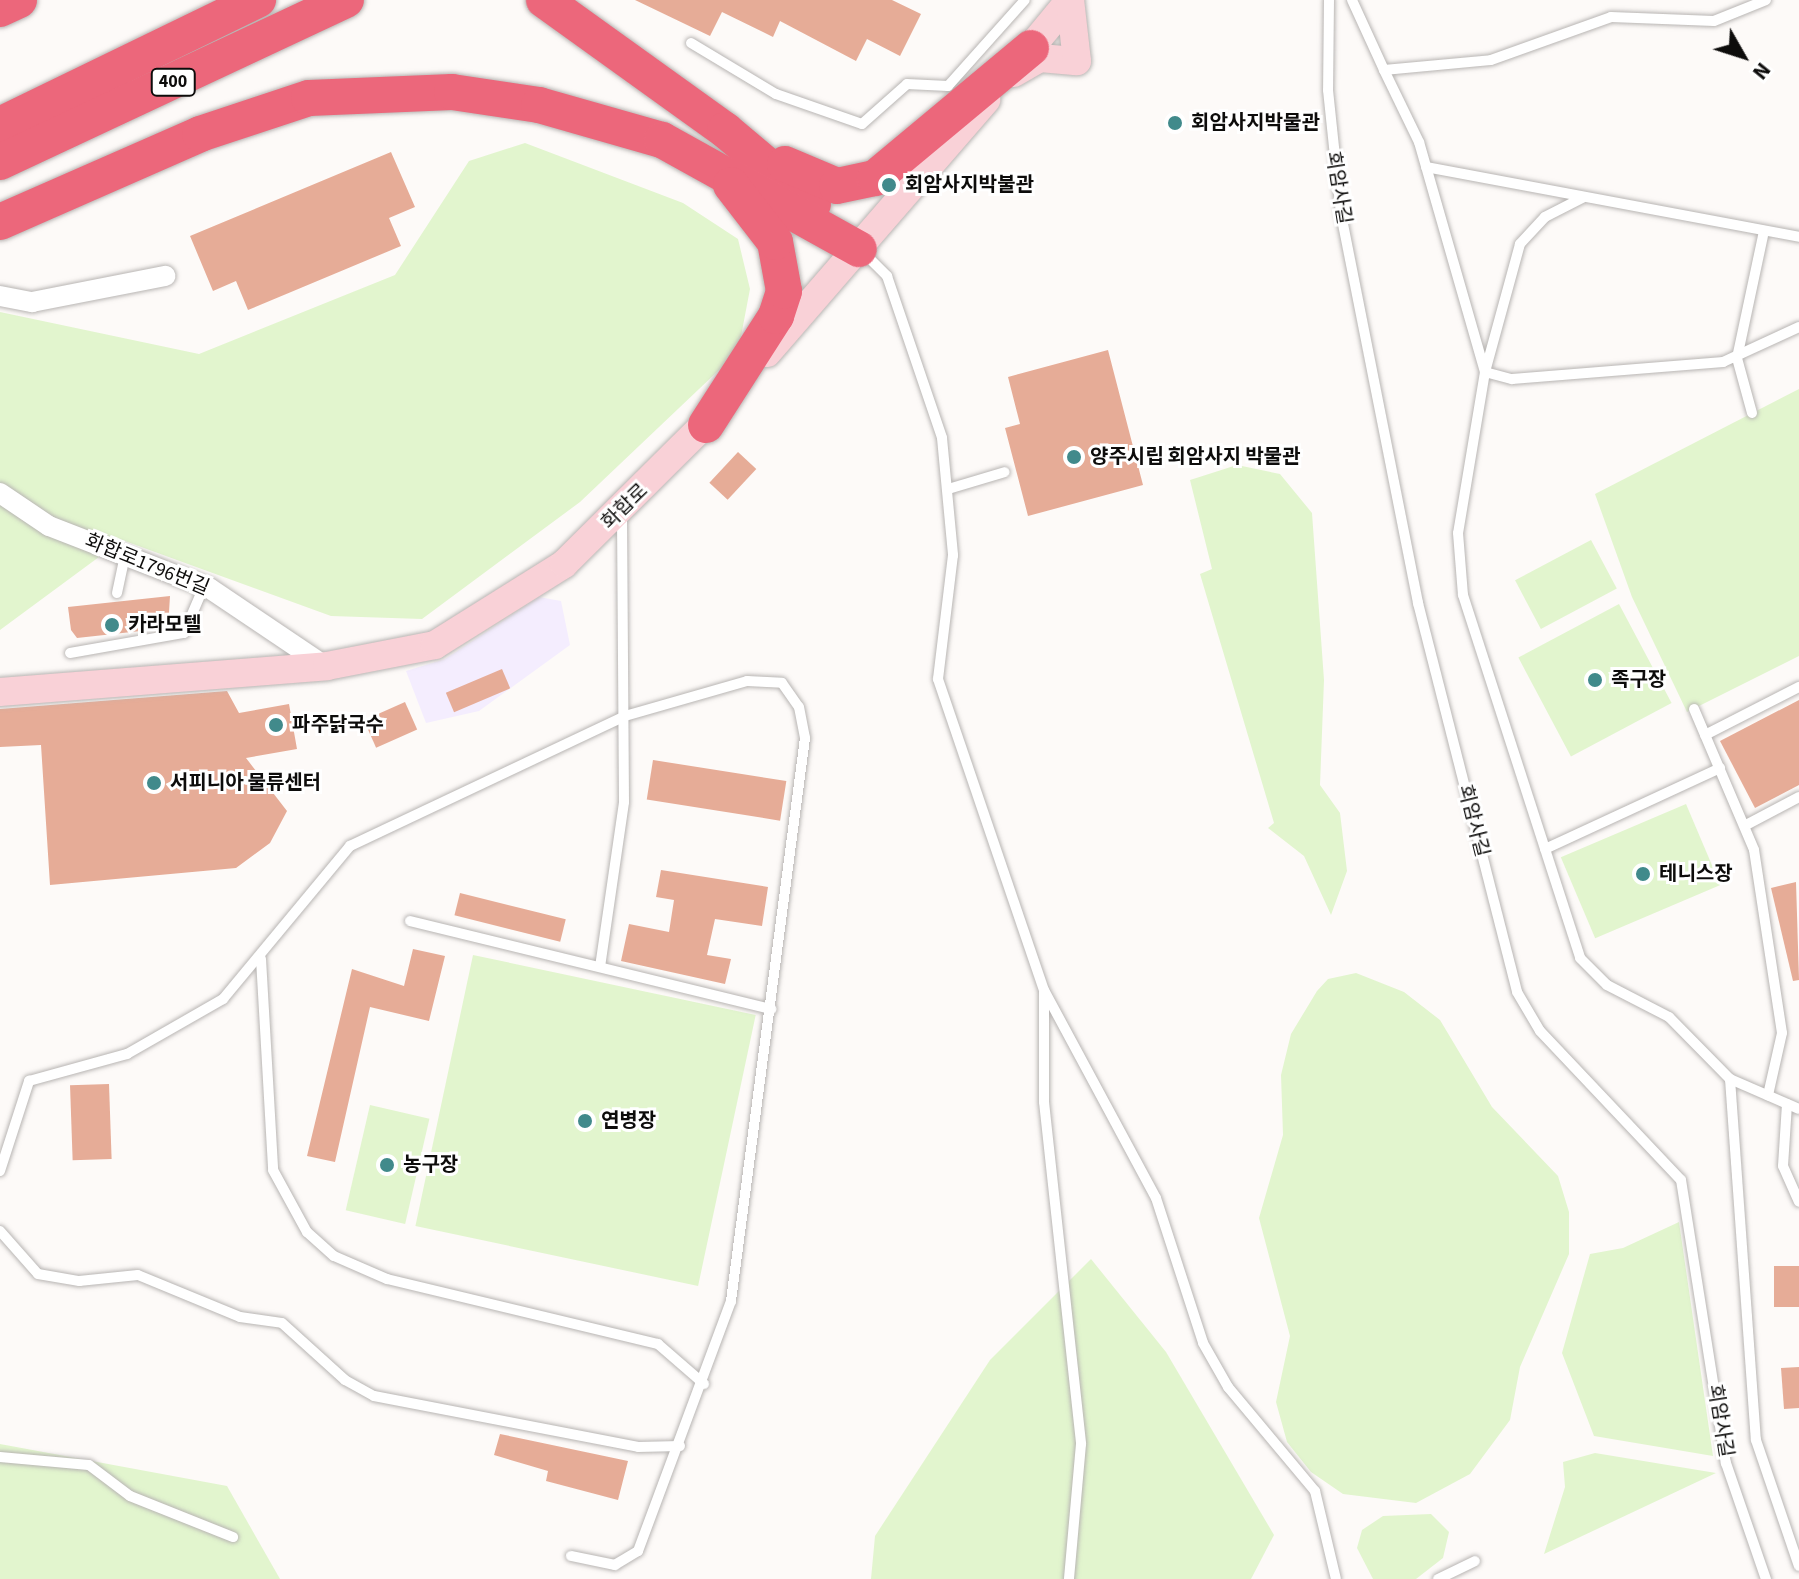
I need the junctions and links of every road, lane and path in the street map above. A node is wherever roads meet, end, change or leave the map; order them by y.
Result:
1 (19, 0) edge
2 (258, 0) edge
3 (346, 0) edge
4 (544, 0) edge
5 (1025, 0) edge
6 (1070, 0) edge
7 (1329, 0) edge
8 (1352, 0) edge
9 (1766, 0) edge
10 (0, 9) edge
11 (691, 43) dead end
12 (1031, 48) junction
13 (1384, 70) junction
14 (1003, 80) junction
15 (0, 125) edge
16 (725, 130) junction
17 (704, 159) junction
18 (0, 162) edge
19 (1426, 167) junction
20 (1584, 197) junction
21 (0, 222) edge
22 (1764, 231) junction
23 (1799, 237) edge
24 (859, 249) junction
25 (165, 276) dead end
26 (0, 296) edge
27 (1799, 327) edge
28 (1737, 358) junction
29 (1485, 372) junction
30 (1752, 413) dead end
31 (706, 425) junction
32 (1005, 472) dead end
33 (948, 489) junction
34 (0, 493) edge
35 (622, 513) junction
36 (125, 555) junction
37 (204, 586) junction
38 (117, 593) dead end
39 (70, 653) dead end
40 (281, 659) junction
41 (1799, 687) edge
42 (0, 692) edge
43 (1694, 709) dead end
44 (625, 716) junction
45 (1705, 735) junction
46 (1720, 768) junction
47 (1799, 797) edge
48 (1746, 825) junction
49 (1545, 849) junction
50 (410, 921) dead end
51 (261, 959) junction
52 (600, 967) junction
53 (1044, 990) junction
54 (771, 1009) junction
55 (1730, 1079) junction
56 (1768, 1095) junction
57 (1787, 1104) junction
58 (1799, 1109) edge
59 (0, 1171) edge
60 (1799, 1202) edge
61 (0, 1231) edge
62 (704, 1384) junction
63 (680, 1446) junction
64 (0, 1457) edge
65 (233, 1537) dead end
66 (571, 1556) dead end
67 (1475, 1561) dead end
68 (1799, 1566) edge
69 (1069, 1579) edge
70 (1336, 1579) edge
71 (1438, 1579) edge
72 (1766, 1579) edge

1 - 10 highway
2 - 15 highway, 400
3 - 18 highway, 400
4 - 16 highway
5 - 11 lane
6 - 12 main road, 화합로
6 - 14 main road
7 - 72 lane, 회암사길
8 - 13 lane
9 - 13 lane
12 - 14 main road, 화합로
12 - 16 highway
13 - 19 lane
14 - 24 main road, 화합로
16 - 24 highway
17 - 21 highway
17 - 24 highway
17 - 31 highway
19 - 20 lane
19 - 29 lane
20 - 22 lane
20 - 29 lane
22 - 23 lane
22 - 28 lane
24 - 31 main road, 화합로
24 - 33 lane
25 - 26 street
27 - 28 lane
28 - 29 lane
28 - 30 lane
29 - 49 lane
31 - 35 main road, 화합로
32 - 33 lane
33 - 53 lane
34 - 36 street, 화합로1796번길
35 - 40 main road, 화합로
35 - 44 lane
36 - 37 street, 화합로1796번길
36 - 38 lane
37 - 39 lane
37 - 40 street, 화합로1796번길
40 - 42 main road, 화합로
41 - 45 lane
43 - 45 lane
44 - 51 lane
44 - 52 lane
44 - 54 lane
45 - 46 lane
46 - 48 lane
46 - 49 lane
47 - 48 lane
48 - 56 lane
49 - 55 lane
50 - 52 lane
51 - 59 lane
51 - 62 lane
52 - 54 lane
53 - 69 lane
53 - 70 lane
54 - 62 lane
55 - 56 lane
55 - 68 lane
56 - 57 lane
57 - 58 lane
57 - 60 lane
61 - 63 lane
62 - 63 lane
63 - 66 lane
64 - 65 lane
67 - 71 lane

